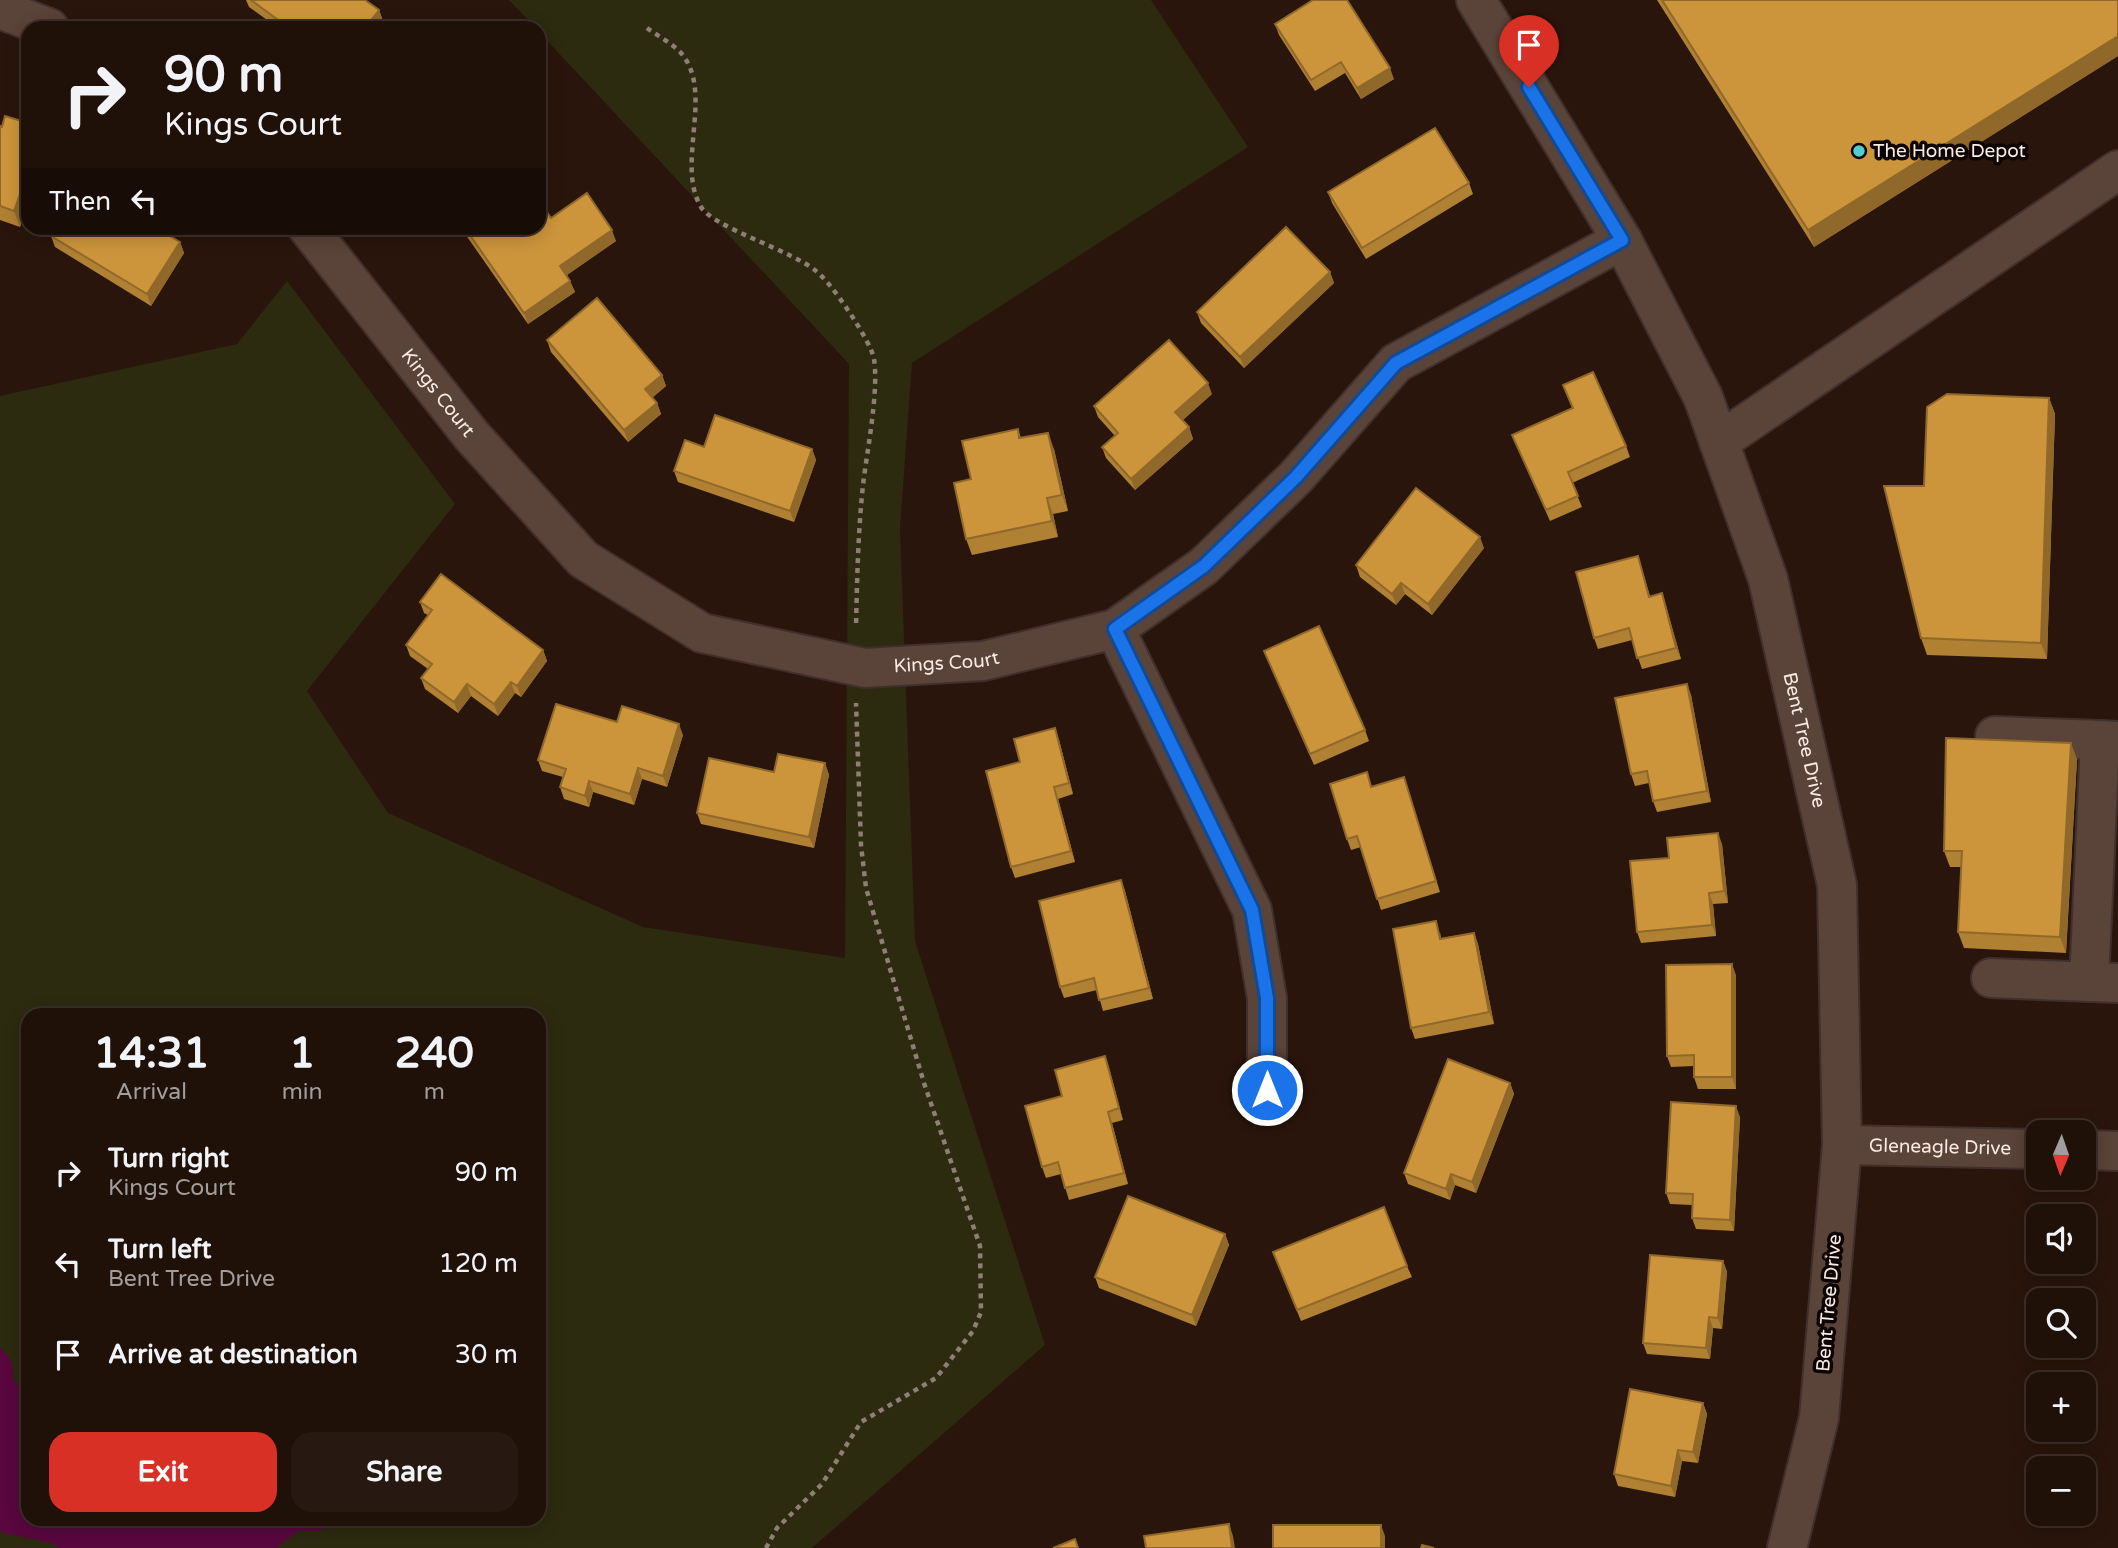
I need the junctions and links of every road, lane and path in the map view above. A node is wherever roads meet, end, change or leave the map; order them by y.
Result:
1 (1476, 0) edge
2 (0, 9) edge
3 (31, 21) edge
4 (647, 28) dead end
5 (2118, 170) edge
6 (314, 235) edge
7 (1622, 240) junction
8 (1719, 442) junction
9 (1115, 629) junction
10 (855, 665) junction
11 (1995, 736) dead end
12 (2109, 741) edge
13 (1991, 978) dead end
14 (2103, 983) edge
15 (1267, 1090) dead end
16 (1842, 1145) junction
17 (2026, 1149) edge
18 (2096, 1150) edge
19 (2118, 1151) edge
20 (766, 1548) edge
21 (1787, 1548) edge

1 - 7 street, Bent Tree Drive
2 - 3 street
4 - 10 path
5 - 8 street
6 - 10 street, Kings Court
7 - 8 street, Bent Tree Drive
7 - 9 street, Kings Court
8 - 16 street, Bent Tree Drive
9 - 10 street, Kings Court
9 - 15 street
10 - 20 path
11 - 12 street
12 - 14 street
13 - 14 street
16 - 17 street, Gleneagle Drive
16 - 21 street, Bent Tree Drive
18 - 19 street

